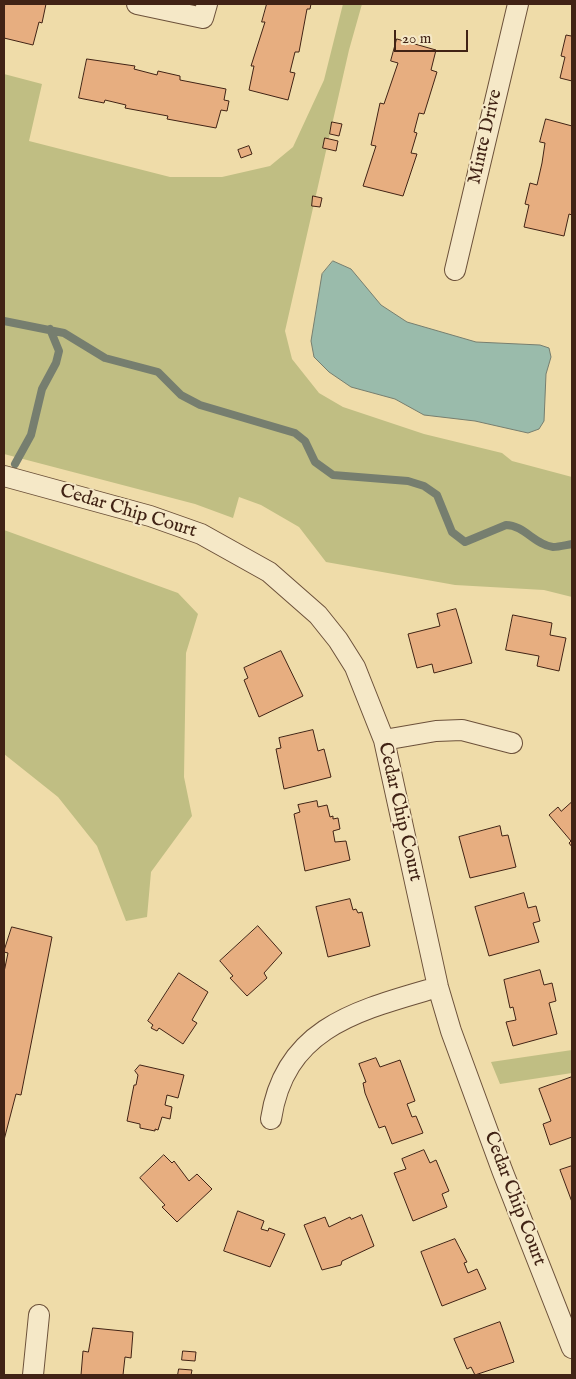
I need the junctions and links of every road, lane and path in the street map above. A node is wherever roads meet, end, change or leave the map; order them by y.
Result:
1 (137, 4) edge
2 (208, 4) edge
3 (518, 4) edge
4 (455, 270) dead end
5 (4, 476) edge
6 (384, 740) junction
7 (512, 743) dead end
8 (438, 987) junction
9 (271, 1119) dead end
10 (39, 1315) dead end
11 (572, 1348) edge
12 (33, 1375) edge

1 - 2 street
3 - 4 street, Minte Drive
5 - 6 street, Cedar Chip Court
6 - 7 street
6 - 8 street, Cedar Chip Court
8 - 9 street
8 - 11 street, Cedar Chip Court
10 - 12 street

